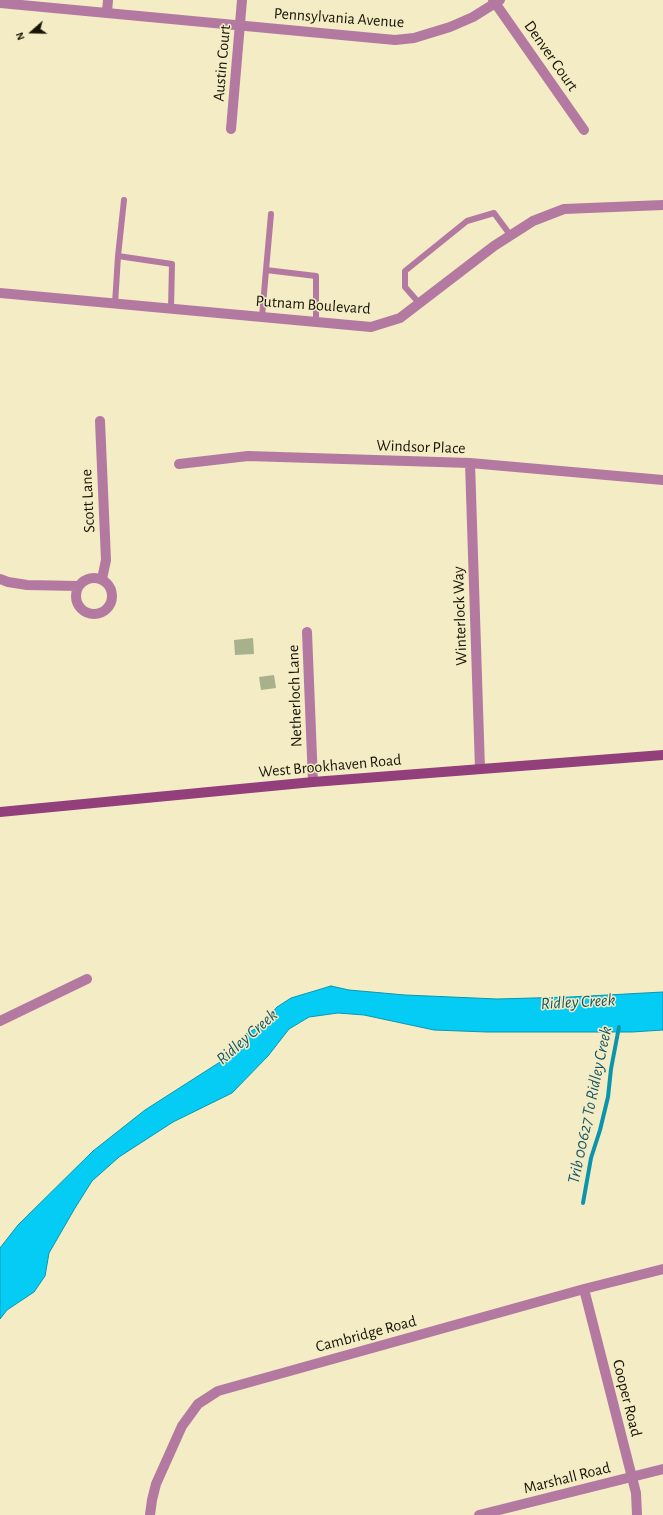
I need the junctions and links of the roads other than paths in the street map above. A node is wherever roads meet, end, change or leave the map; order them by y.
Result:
1 (108, 0) edge
2 (242, 0) edge
3 (496, 1) edge
4 (0, 3) edge
5 (107, 12) junction
6 (241, 26) junction
7 (231, 129) dead end
8 (584, 130) dead end
9 (124, 200) dead end
10 (663, 205) edge
11 (271, 214) dead end
12 (511, 236) junction
13 (118, 256) junction
14 (266, 270) junction
15 (0, 294) edge
16 (419, 303) junction
17 (115, 304) junction
18 (172, 309) junction
19 (262, 317) junction
20 (316, 322) junction
21 (100, 421) dead end
22 (470, 463) junction
23 (178, 464) dead end
24 (663, 480) edge
25 (0, 579) edge
26 (102, 579) junction
27 (78, 586) junction
28 (307, 632) dead end
29 (663, 754) edge
30 (480, 769) junction
31 (313, 782) junction
32 (0, 812) edge
33 (87, 979) dead end
34 (0, 1021) edge
35 (663, 1269) edge
36 (584, 1289) junction
37 (663, 1469) edge
38 (632, 1477) junction
39 (150, 1515) edge
40 (479, 1515) edge
41 (637, 1515) edge

1 - 5 street
2 - 6 street, Austin Court
3 - 6 street, Pennsylvania Avenue
3 - 8 street, Denver Court
4 - 5 street, Pennsylvania Avenue
5 - 6 street, Pennsylvania Avenue
6 - 7 street, Austin Court
9 - 13 lane
10 - 12 street, Putnam Boulevard
11 - 14 lane
12 - 16 street, Putnam Boulevard
12 - 16 lane
13 - 17 lane
13 - 18 lane
14 - 19 lane
14 - 20 lane
15 - 17 street, Putnam Boulevard
16 - 20 street, Putnam Boulevard
17 - 18 street, Putnam Boulevard
18 - 19 street, Putnam Boulevard
19 - 20 street, Putnam Boulevard
21 - 26 street, Scott Lane
22 - 23 street, Windsor Place
22 - 24 street, Windsor Place
22 - 30 street, Winterlock Way
25 - 27 street
26 - 27 street
26 - 27 street
28 - 31 street, Netherloch Lane
29 - 30 street, West Brookhaven Road
30 - 31 street, West Brookhaven Road
31 - 32 street, West Brookhaven Road
33 - 34 street
35 - 36 street, Cambridge Road
36 - 38 street, Cooper Road
36 - 39 street, Cambridge Road
37 - 38 street, Marshall Road
38 - 40 street, Marshall Road
38 - 41 street, Cooper Road

